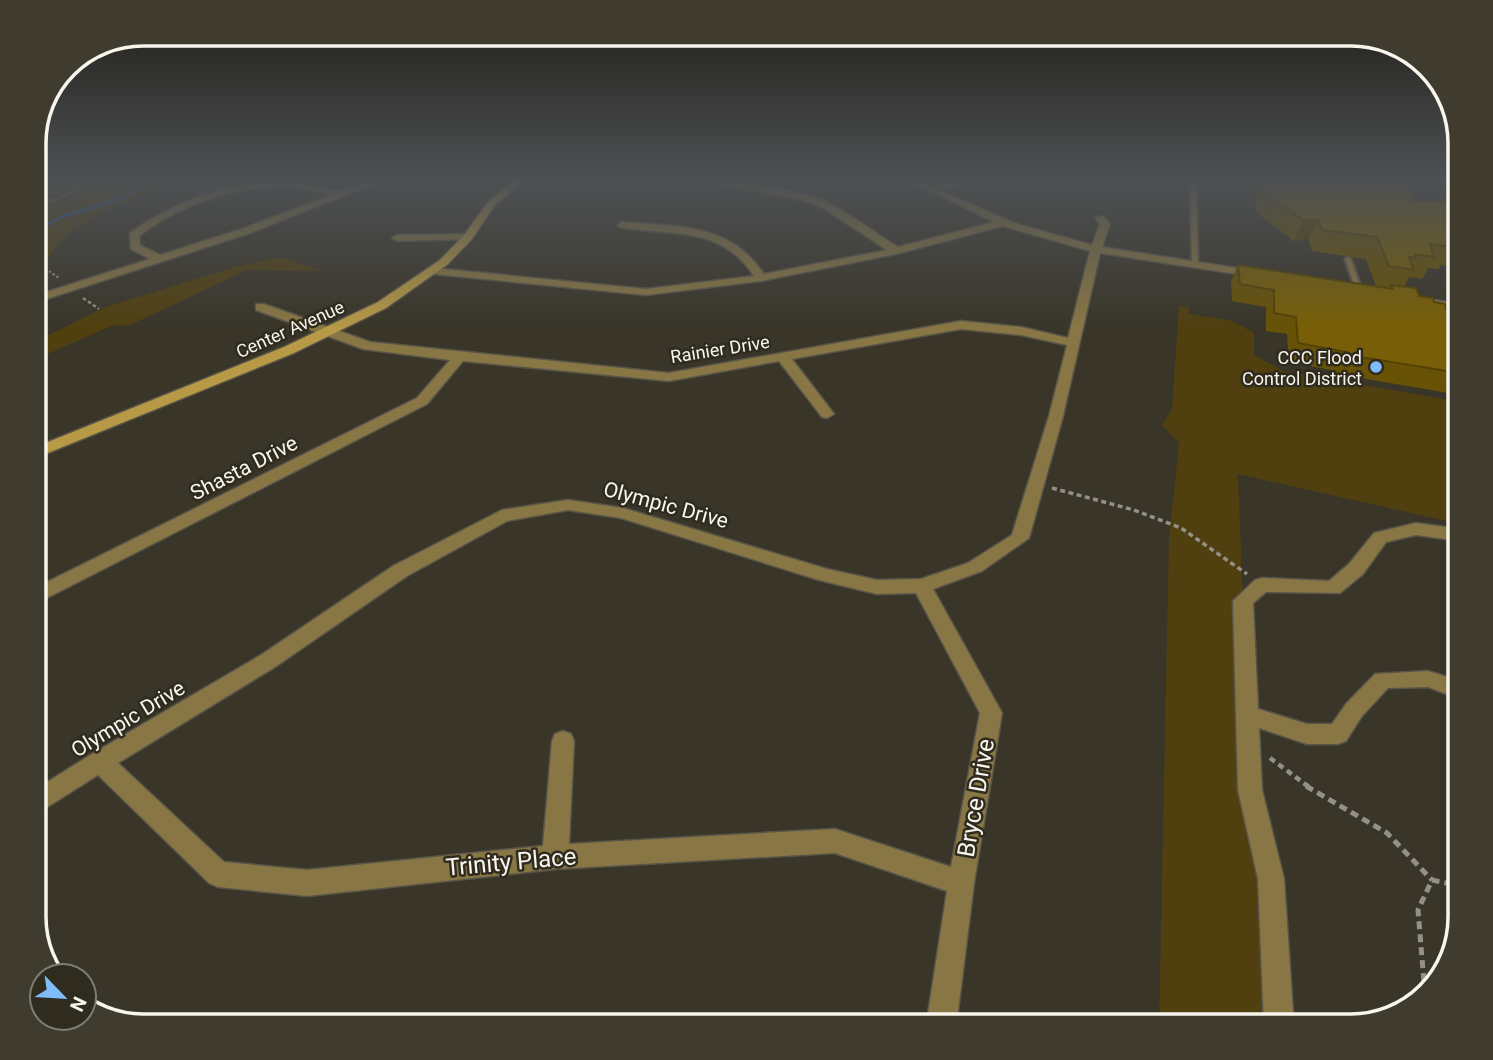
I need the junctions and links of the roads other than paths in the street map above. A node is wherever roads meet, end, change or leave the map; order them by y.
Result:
1 (143, 228) edge
2 (248, 228) edge
3 (474, 228) edge
4 (662, 228) edge
5 (861, 228) edge
6 (982, 228) edge
7 (1023, 228) edge
8 (1103, 228) edge
9 (1194, 228) edge
10 (468, 237) junction
11 (397, 238) dead end
12 (1096, 249) junction
13 (896, 251) junction
14 (1348, 259) dead end
15 (161, 260) junction
16 (1195, 264) junction
17 (433, 271) junction
18 (1263, 275) edge
19 (761, 278) junction
20 (1345, 289) edge
21 (1359, 291) junction
22 (1371, 293) edge
23 (46, 296) edge
24 (1409, 300) edge
25 (1448, 306) edge
26 (260, 307) dead end
27 (328, 333) junction
28 (1074, 343) junction
29 (460, 357) junction
30 (783, 357) junction
31 (827, 414) dead end
32 (46, 448) edge
33 (1448, 532) edge
34 (922, 586) junction
35 (46, 591) edge
36 (1448, 686) edge
37 (1247, 715) junction
38 (562, 741) dead end
39 (100, 761) junction
40 (46, 796) edge
41 (555, 857) junction
42 (961, 883) junction
43 (943, 1015) edge
44 (1278, 1015) edge

1 - 15 street
2 - 15 street
3 - 10 street, Center Avenue
4 - 19 street
5 - 13 street
6 - 13 street
7 - 12 street
8 - 12 street, Olympic Drive
9 - 16 lane
10 - 11 street
10 - 17 street, Center Avenue
12 - 16 street
12 - 28 street, Olympic Drive
13 - 19 street
14 - 21 lane
15 - 23 street
16 - 18 street
17 - 19 street
17 - 27 street, Center Avenue
20 - 21 street
21 - 22 street
24 - 25 street
26 - 27 street, Rainier Drive
27 - 29 street, Rainier Drive
27 - 32 street, Center Avenue
28 - 30 street, Rainier Drive
28 - 34 street, Olympic Drive
29 - 30 street, Rainier Drive
29 - 35 street, Shasta Drive
30 - 31 street
33 - 37 street
34 - 39 street, Olympic Drive
34 - 42 street, Bryce Drive
36 - 37 street
37 - 44 street
38 - 41 street
39 - 40 street, Olympic Drive
39 - 41 street, Trinity Place
41 - 42 street, Trinity Place
42 - 43 street, Bryce Drive

